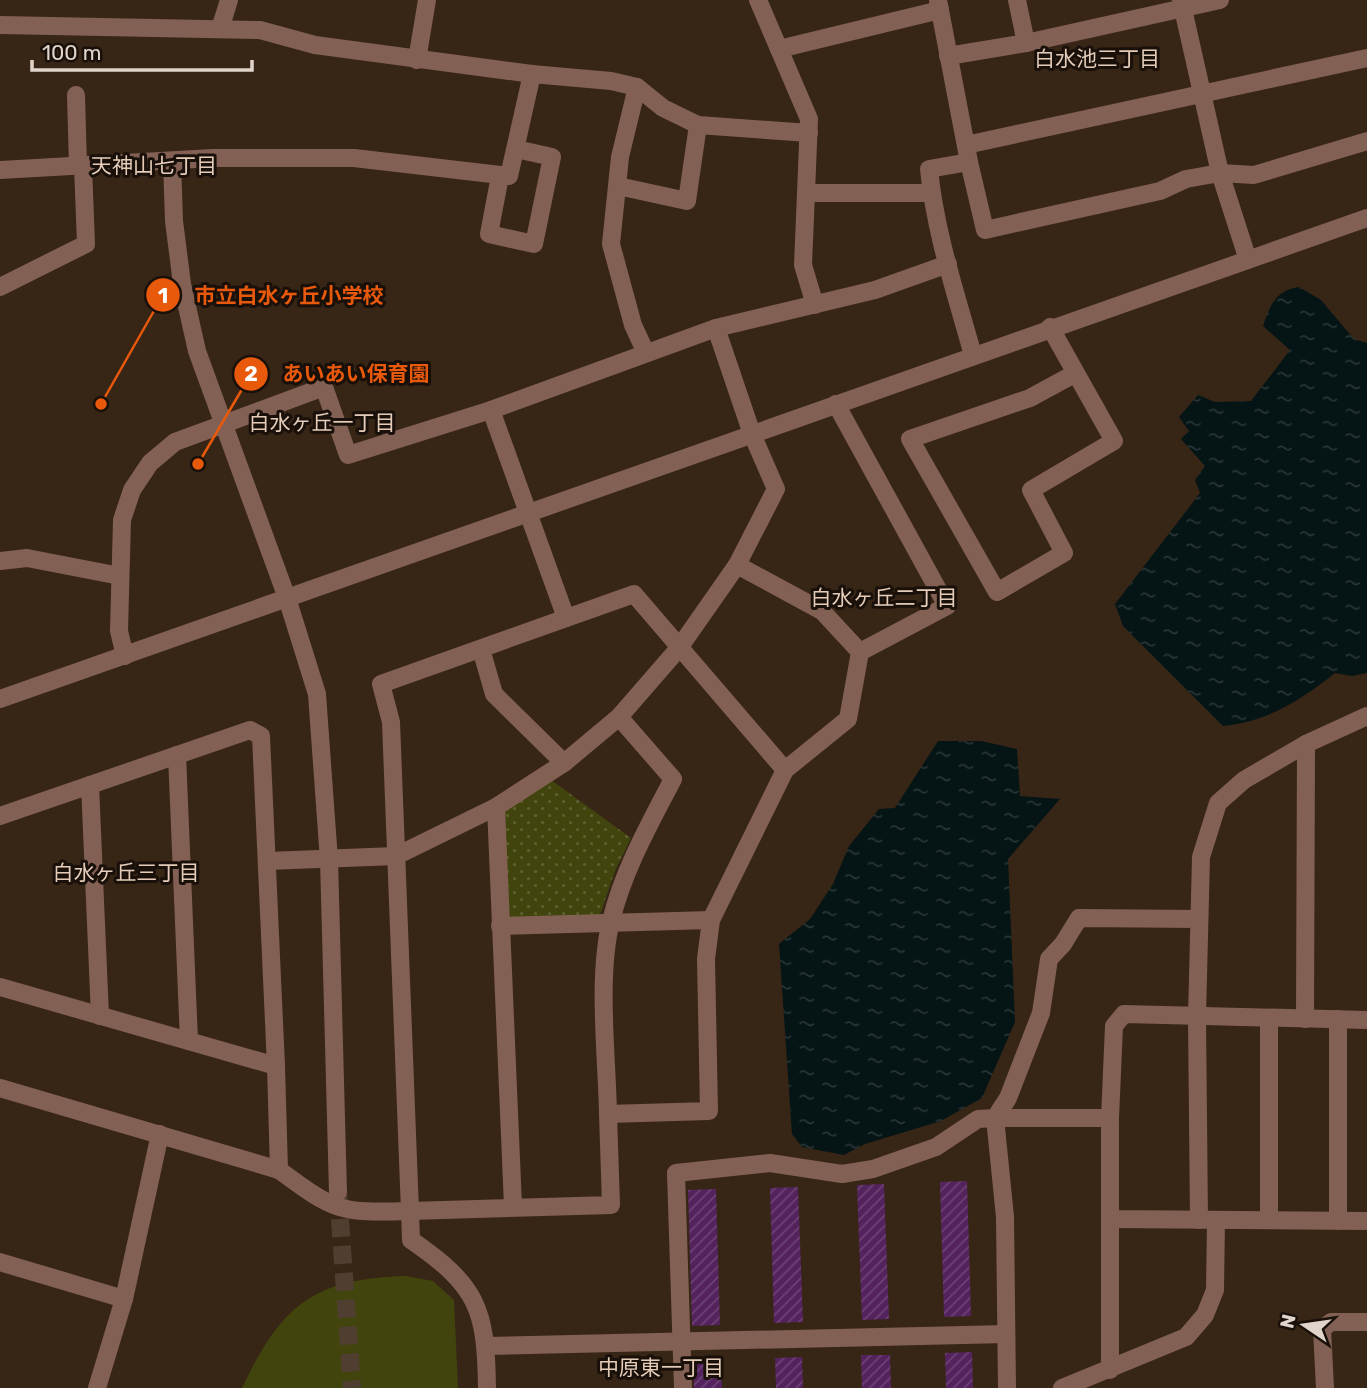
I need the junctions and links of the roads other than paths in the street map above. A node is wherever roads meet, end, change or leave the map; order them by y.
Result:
1 (229, 0) edge
2 (427, 0) edge
3 (758, 0) edge
4 (1017, 0) edge
5 (1220, 0) edge
6 (1182, 4) edge
7 (939, 5) edge
8 (0, 25) edge
9 (220, 29) junction
10 (1026, 43) junction
11 (779, 49) junction
12 (948, 56) junction
13 (1367, 58) edge
14 (417, 60) junction
15 (532, 74) junction
16 (637, 87) junction
17 (1201, 93) junction
18 (75, 95) dead end
19 (698, 125) junction
20 (809, 133) junction
21 (1367, 141) edge
22 (516, 149) junction
23 (967, 154) junction
24 (172, 162) junction
25 (80, 166) junction
26 (0, 170) edge
27 (1220, 173) junction
28 (500, 176) junction
29 (618, 186) junction
30 (806, 193) junction
31 (931, 193) junction
32 (1367, 218) edge
33 (1248, 260) junction
34 (948, 264) junction
35 (0, 287) edge
36 (815, 306) junction
37 (1050, 327) junction
38 (716, 328) junction
39 (646, 353) junction
40 (973, 355) junction
41 (1076, 373) junction
42 (836, 404) junction
43 (491, 410) junction
44 (221, 423) junction
45 (752, 434) junction
46 (528, 513) junction
47 (0, 561) edge
48 (737, 565) junction
49 (120, 576) junction
50 (287, 598) junction
51 (566, 618) junction
52 (679, 648) junction
53 (481, 649) junction
54 (860, 652) junction
55 (125, 656) junction
56 (0, 699) edge
57 (1367, 716) edge
58 (619, 717) junction
59 (1306, 744) junction
60 (177, 755) junction
61 (564, 763) junction
62 (785, 770) junction
63 (90, 785) junction
64 (496, 807) junction
65 (0, 816) edge
66 (396, 856) junction
67 (328, 860) junction
68 (267, 862) junction
69 (1199, 919) junction
70 (712, 920) junction
71 (611, 921) junction
72 (500, 926) junction
73 (0, 987) edge
74 (100, 1016) junction
75 (1197, 1017) junction
76 (1269, 1018) junction
77 (1305, 1019) junction
78 (1338, 1019) junction
79 (1367, 1020) edge
80 (189, 1041) junction
81 (276, 1066) junction
82 (0, 1088) edge
83 (608, 1114) junction
84 (995, 1118) junction
85 (1110, 1118) junction
86 (160, 1134) junction
87 (279, 1170) junction
88 (338, 1192) tunnel mouth
89 (513, 1206) junction
90 (410, 1211) junction
91 (1110, 1219) junction
92 (1208, 1220) junction
93 (1269, 1220) junction
94 (1338, 1221) junction
95 (1367, 1221) edge
96 (0, 1262) edge
97 (124, 1299) junction
98 (1367, 1322) edge
99 (1006, 1334) junction
100 (680, 1340) junction
101 (486, 1346) junction
102 (1110, 1370) junction
103 (97, 1388) edge
104 (486, 1388) edge
105 (683, 1388) edge
106 (1007, 1388) edge
107 (1062, 1388) edge
108 (1325, 1388) edge

1 - 9 street
2 - 14 street
3 - 11 street
4 - 10 street
5 - 6 street
6 - 10 street
6 - 17 street
7 - 11 street
7 - 12 street
8 - 9 street
9 - 14 street
10 - 12 street
11 - 20 street
12 - 23 street
13 - 17 street
14 - 15 street
15 - 16 street
15 - 22 street
16 - 19 street
16 - 29 street
17 - 23 street
17 - 27 street
18 - 25 street
19 - 20 street
19 - 29 street
20 - 30 street
21 - 27 street
22 - 28 street
22 - 28 street
23 - 27 street
23 - 31 street
24 - 25 street
24 - 28 street
24 - 44 street
25 - 26 street
25 - 35 street
27 - 33 street
29 - 39 street
30 - 31 street
30 - 36 street
31 - 34 street
32 - 33 street
33 - 37 street
34 - 36 street
34 - 40 street
36 - 38 street
37 - 40 street
37 - 41 street
38 - 39 street
38 - 45 street
39 - 43 street
40 - 42 street
41 - 41 street
42 - 45 street
42 - 54 street
43 - 44 street
43 - 46 street
44 - 49 street
44 - 50 street
45 - 46 street
45 - 48 street
46 - 50 street
46 - 51 street
47 - 49 street
48 - 52 street
48 - 54 street
49 - 55 street
50 - 55 street
50 - 67 street
51 - 52 street
51 - 53 street
52 - 58 street
52 - 62 street
53 - 61 street
53 - 66 street
54 - 62 street
55 - 56 street
57 - 59 street
58 - 61 street
58 - 71 street
59 - 69 street
59 - 77 street
60 - 63 street
60 - 68 street
60 - 80 street
61 - 64 street
62 - 70 street
63 - 65 street
63 - 74 street
64 - 66 street
64 - 72 street
66 - 67 street
66 - 90 street
67 - 68 street
67 - 88 street
68 - 81 street
69 - 75 street
69 - 84 street
70 - 71 street
70 - 83 street
71 - 72 street
71 - 83 street
72 - 89 street
73 - 74 street
74 - 80 street
75 - 76 street
75 - 85 street
75 - 92 street
76 - 77 street
76 - 93 street
77 - 78 street
78 - 79 street
78 - 94 street
80 - 81 street
81 - 87 street
82 - 86 street
83 - 89 street
84 - 85 street
84 - 99 street
84 - 100 street
85 - 91 street
86 - 87 street
86 - 97 street
87 - 90 street
89 - 90 street
90 - 101 street
91 - 92 street
91 - 102 street
92 - 93 street
92 - 102 street
93 - 94 street
94 - 95 street
96 - 97 street
97 - 103 street
98 - 108 street
99 - 100 street
99 - 106 street
100 - 101 street
100 - 105 street
101 - 104 street
102 - 107 street

